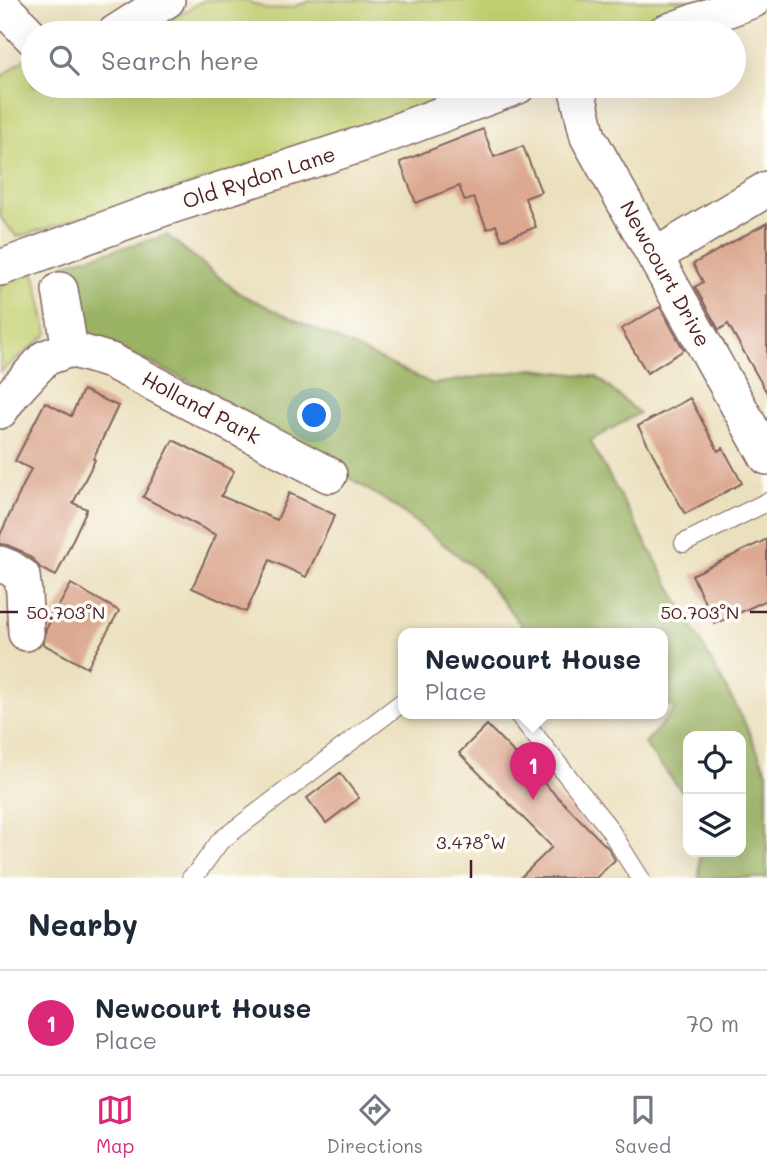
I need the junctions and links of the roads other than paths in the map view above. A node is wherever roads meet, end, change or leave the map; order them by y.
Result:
1 (167, 0) edge
2 (752, 0) edge
3 (0, 4) edge
4 (134, 21) edge
5 (696, 21) edge
6 (21, 26) edge
7 (486, 98) edge
8 (579, 98) edge
9 (767, 189) edge
10 (655, 256) junction
11 (0, 268) edge
12 (60, 290) dead end
13 (69, 349) junction
14 (0, 411) edge
15 (767, 457) edge
16 (329, 475) dead end
17 (767, 502) edge
18 (684, 543) dead end
19 (0, 564) edge
20 (26, 633) dead end
21 (398, 706) edge
22 (522, 719) edge
23 (196, 876) edge
24 (640, 878) edge

1 - 4 street
2 - 5 street
3 - 6 street
7 - 11 street, Old Rydon Lane
8 - 10 street, Newcourt Drive
9 - 10 street
10 - 15 street, Newcourt Drive
12 - 13 street
13 - 14 street
13 - 16 street, Holland Park
17 - 18 lane
19 - 20 street
21 - 23 lane
22 - 24 lane

